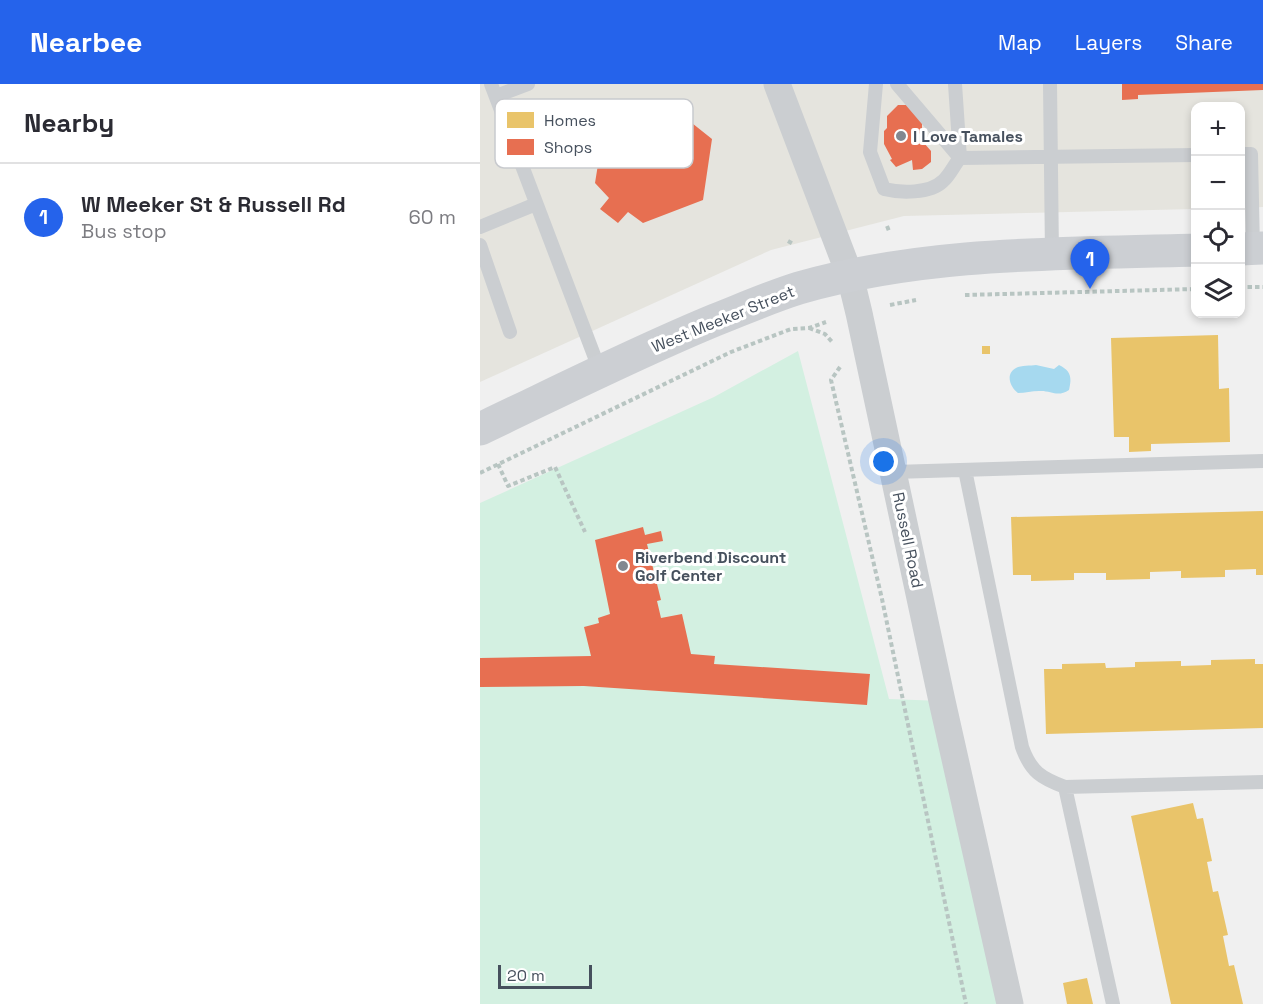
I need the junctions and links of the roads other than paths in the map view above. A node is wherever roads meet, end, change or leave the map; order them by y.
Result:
1 (528, 84) edge
2 (777, 84) edge
3 (876, 84) edge
4 (897, 84) edge
5 (955, 84) edge
6 (1050, 84) edge
7 (494, 90) edge
8 (1251, 153) edge
9 (1191, 155) edge
10 (1051, 157) junction
11 (960, 158) junction
12 (523, 168) edge
13 (536, 204) junction
14 (480, 227) edge
15 (480, 245) edge
16 (1252, 249) edge
17 (1191, 250) edge
18 (1052, 255) junction
19 (850, 276) junction
20 (510, 332) dead end
21 (600, 371) junction
22 (480, 429) edge
23 (1263, 461) edge
24 (965, 470) junction
25 (894, 472) junction
26 (1263, 782) edge
27 (1065, 787) junction
28 (1010, 1004) edge
29 (1113, 1004) edge

1 - 7 lane
2 - 19 street, Russell Road
3 - 11 lane
4 - 11 lane
5 - 11 lane
6 - 10 lane
8 - 16 lane
9 - 10 lane
10 - 11 lane
10 - 18 lane
12 - 13 lane
13 - 14 lane
13 - 21 lane
15 - 20 lane
17 - 18 main road, West Meeker Street
18 - 19 main road, West Meeker Street
19 - 21 main road, West Meeker Street
19 - 25 street, Russell Road
21 - 22 main road, West Meeker Street
23 - 24 lane
24 - 25 lane
24 - 27 lane
25 - 28 street, Russell Road
26 - 27 lane
27 - 29 lane

